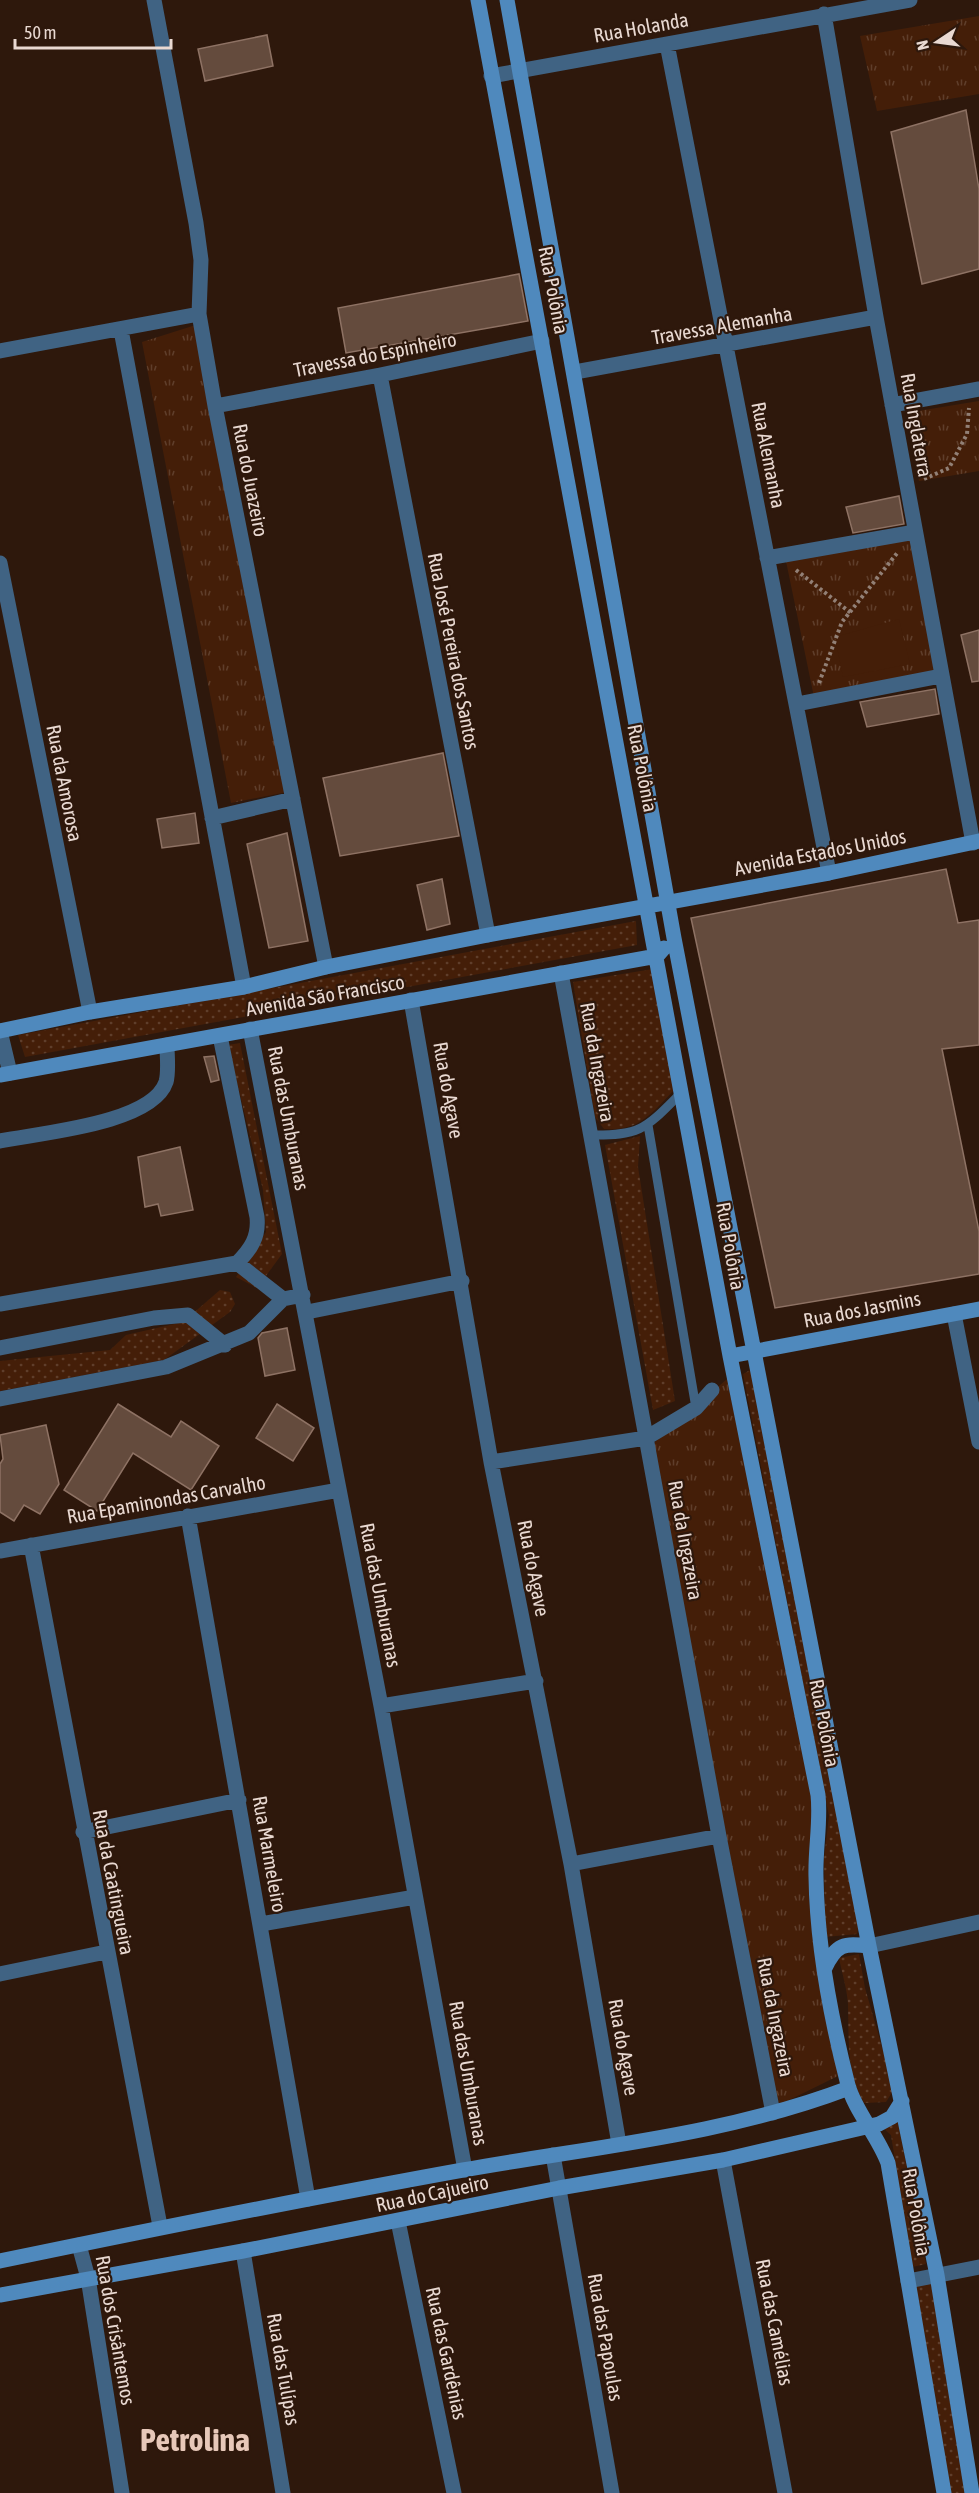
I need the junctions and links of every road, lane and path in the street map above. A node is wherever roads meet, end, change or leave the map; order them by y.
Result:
1 (154, 0) edge
2 (478, 0) edge
3 (507, 0) edge
4 (910, 0) edge
5 (824, 14) junction
6 (667, 44) junction
7 (521, 70) junction
8 (492, 75) junction
9 (199, 314) junction
10 (876, 317) junction
11 (121, 330) junction
12 (542, 341) junction
13 (727, 346) junction
14 (0, 351) edge
15 (575, 372) junction
16 (380, 375) junction
17 (973, 390) edge
18 (892, 405) junction
19 (215, 406) junction
20 (906, 484) junction
21 (915, 532) junction
22 (904, 544) dead end
23 (767, 558) junction
24 (0, 563) edge
25 (794, 568) dead end
26 (852, 613) junction
27 (941, 676) junction
28 (814, 701) junction
29 (797, 705) junction
30 (293, 798) junction
31 (212, 818) junction
32 (976, 842) edge
33 (829, 873) junction
34 (669, 901) junction
35 (648, 906) junction
36 (488, 935) junction
37 (674, 938) junction
38 (657, 956) junction
39 (326, 967) junction
40 (561, 974) junction
41 (244, 987) junction
42 (411, 1000) junction
43 (90, 1012) junction
44 (250, 1029) junction
45 (0, 1031) edge
46 (220, 1036) junction
47 (167, 1045) junction
48 (5, 1074) edge
49 (682, 1092) junction
50 (648, 1125) junction
51 (590, 1135) junction
52 (0, 1141) edge
53 (237, 1263) junction
54 (462, 1281) junction
55 (303, 1295) junction
56 (283, 1299) junction
57 (0, 1304) edge
58 (979, 1309) edge
59 (307, 1312) junction
60 (954, 1314) junction
61 (225, 1345) junction
62 (0, 1348) edge
63 (753, 1351) junction
64 (730, 1356) junction
65 (712, 1390) dead end
66 (0, 1399) edge
67 (696, 1408) junction
68 (646, 1438) junction
69 (979, 1442) edge
70 (491, 1462) junction
71 (339, 1490) junction
72 (188, 1516) junction
73 (31, 1545) junction
74 (0, 1551) edge
75 (536, 1682) junction
76 (381, 1706) junction
77 (239, 1800) junction
78 (83, 1832) junction
79 (719, 1836) junction
80 (571, 1864) junction
81 (415, 1897) junction
82 (979, 1922) edge
83 (261, 1924) junction
84 (869, 1946) junction
85 (106, 1953) junction
86 (825, 1968) junction
87 (0, 1974) edge
88 (849, 2088) junction
89 (902, 2101) junction
90 (773, 2113) junction
91 (870, 2125) junction
92 (619, 2144) junction
93 (553, 2155) junction
94 (723, 2160) junction
95 (465, 2170) junction
96 (559, 2188) junction
97 (308, 2199) junction
98 (398, 2221) junction
99 (160, 2226) junction
100 (79, 2245) junction
101 (243, 2251) junction
102 (0, 2260) edge
103 (979, 2266) edge
104 (937, 2275) junction
105 (88, 2278) junction
106 (908, 2281) junction
107 (0, 2295) edge
108 (122, 2493) edge
109 (283, 2493) edge
110 (454, 2493) edge
111 (612, 2493) edge
112 (785, 2493) edge
113 (944, 2493) edge
114 (972, 2493) edge

1 - 9 street, Rua do Juazeiro
2 - 8 street, Rua Polônia
3 - 7 street, Rua Polônia
4 - 5 street, Rua Holanda
5 - 6 street, Rua Holanda
5 - 10 street, Rua Inglaterra
6 - 7 street, Rua Holanda
6 - 13 street, Rua Alemanha
7 - 8 street, Rua Holanda
7 - 15 street, Rua Polônia
8 - 12 street, Rua Polônia
9 - 11 street
9 - 19 street, Rua do Juazeiro
10 - 13 street, Travessa Alemanha
10 - 18 street, Rua Inglaterra
11 - 14 street
11 - 31 street
12 - 16 street, Travessa do Espinheiro
12 - 35 street, Rua Polônia
13 - 15 street, Travessa Alemanha
13 - 23 street, Rua Alemanha
15 - 34 street, Rua Polônia
16 - 19 street, Travessa do Espinheiro
16 - 36 street, Rua José Pereira dos Santos
17 - 18 street
17 - 20 path
18 - 20 street, Rua Inglaterra
19 - 30 street, Rua do Juazeiro
20 - 21 street, Rua Inglaterra
21 - 23 street
21 - 27 street, Rua Inglaterra
22 - 26 path
23 - 29 street, Rua Alemanha
24 - 43 street, Rua da Amorosa
25 - 26 path
26 - 28 path
27 - 28 street
27 - 32 street, Rua Inglaterra
28 - 29 street
29 - 33 street, Rua Alemanha
30 - 31 street
30 - 39 street, Rua do Juazeiro
31 - 41 street
32 - 33 street, Avenida Estados Unidos
33 - 34 street, Avenida Estados Unidos
34 - 35 street, Avenida Estados Unidos
34 - 37 street, Rua Polônia
35 - 36 street, Avenida São Francisco
35 - 38 street, Rua Polônia
36 - 39 street, Avenida São Francisco
37 - 38 street
37 - 63 street, Rua Polônia
38 - 40 street, Avenida São Francisco
38 - 49 street, Rua Polônia
39 - 41 street, Avenida São Francisco
40 - 42 street, Avenida São Francisco
40 - 51 street, Rua da Ingazeira
41 - 43 street, Avenida São Francisco
42 - 44 street, Avenida São Francisco
42 - 54 street, Rua do Agave
43 - 45 street, Avenida São Francisco
44 - 46 street, Avenida São Francisco
44 - 55 street, Rua das Umburanas
45 - 48 street
46 - 47 street, Avenida São Francisco
46 - 53 street
47 - 48 street, Avenida São Francisco
47 - 52 street
49 - 50 lane
49 - 64 street, Rua Polônia
50 - 51 lane
50 - 67 lane
51 - 68 street, Rua da Ingazeira
53 - 56 street
53 - 57 street
54 - 59 street
54 - 70 street, Rua do Agave
55 - 56 street
55 - 59 street, Rua das Umburanas
56 - 61 street
58 - 60 street, Rua dos Jasmins
59 - 71 street, Rua das Umburanas
60 - 63 street, Rua dos Jasmins
60 - 69 street
61 - 62 street
61 - 66 street
63 - 64 street, Rua dos Jasmins
63 - 84 street, Rua Polônia
64 - 86 street, Rua Polônia
65 - 67 street
67 - 68 street
68 - 70 street
68 - 79 street, Rua da Ingazeira
70 - 75 street, Rua do Agave
71 - 72 street, Rua Epaminondas Carvalho
71 - 76 street, Rua das Umburanas
72 - 73 street, Rua Epaminondas Carvalho
72 - 77 street, Rua Marmeleiro
73 - 74 street, Rua Epaminondas Carvalho
73 - 78 street, Rua da Caatingueira
75 - 76 street
75 - 80 street, Rua do Agave
76 - 81 street, Rua das Umburanas
77 - 78 street
77 - 83 street, Rua Marmeleiro
78 - 85 street, Rua da Caatingueira
79 - 80 street
79 - 90 street, Rua da Ingazeira
80 - 92 street, Rua do Agave
81 - 83 street
81 - 95 street, Rua das Umburanas
82 - 84 street
83 - 97 street, Rua Marmeleiro
84 - 86 street
84 - 89 street, Rua Polônia
85 - 87 street
85 - 99 street, Rua da Caatingueira
86 - 88 street, Rua Polônia
88 - 90 street, Rua do Cajueiro
88 - 91 street, Rua Polônia
89 - 91 street, Rua do Cajueiro
89 - 104 street, Rua Polônia
90 - 92 street, Rua do Cajueiro
91 - 94 street, Rua do Cajueiro
91 - 106 street, Rua Polônia
92 - 93 street, Rua do Cajueiro
93 - 95 street, Rua do Cajueiro
93 - 96 street, Rua das Papoulas
94 - 96 street, Rua do Cajueiro
94 - 112 street, Rua das Camélias
95 - 97 street, Rua do Cajueiro
96 - 98 street, Rua do Cajueiro
96 - 111 street, Rua das Papoulas
97 - 99 street, Rua do Cajueiro
98 - 101 street, Rua do Cajueiro
98 - 110 street, Rua das Gardênias
99 - 100 street, Rua do Cajueiro
100 - 102 street, Rua do Cajueiro
100 - 105 street, Rua dos Crisântemos
101 - 105 street, Rua do Cajueiro
101 - 109 street, Rua das Tulípas
103 - 104 street
104 - 106 street
104 - 114 street, Rua Polônia
105 - 107 street, Rua do Cajueiro
105 - 108 street, Rua dos Crisântemos
106 - 113 street, Rua Polônia

